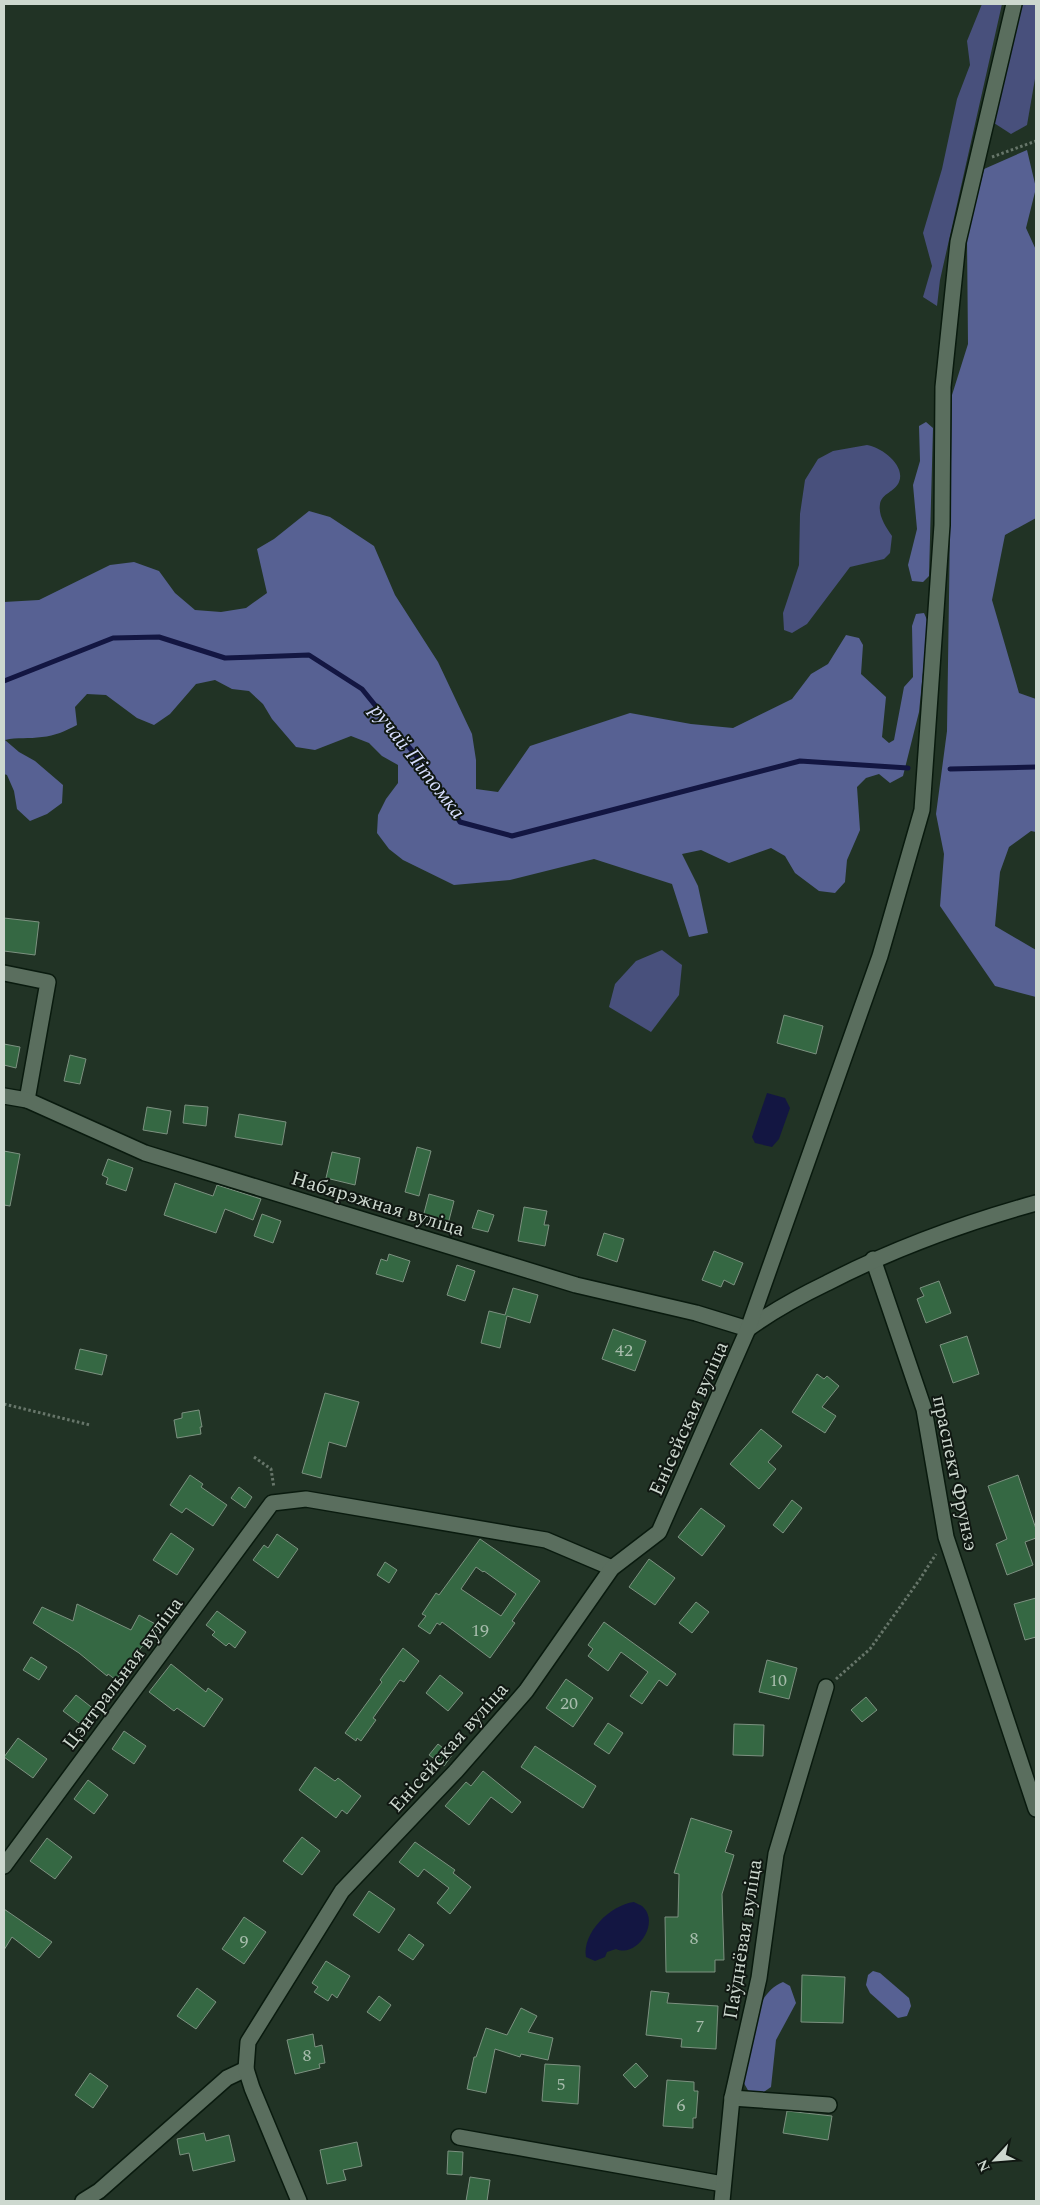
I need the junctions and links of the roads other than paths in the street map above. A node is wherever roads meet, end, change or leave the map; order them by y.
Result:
1 (1014, 4) edge
2 (4, 973) edge
3 (4, 1096) edge
4 (26, 1100) junction
5 (1036, 1203) edge
6 (873, 1259) junction
7 (748, 1329) junction
8 (612, 1568) junction
9 (826, 1688) road end
10 (1036, 1809) edge
11 (4, 1866) edge
12 (246, 2069) junction
13 (732, 2098) junction
14 (829, 2104) dead end
15 (459, 2137) dead end
16 (723, 2184) junction
17 (83, 2201) edge
18 (299, 2201) edge
19 (722, 2201) edge

1 - 7 street, Енісейская вуліца
2 - 4 street
3 - 4 street, Набярэжная вуліца
4 - 7 street, Набярэжная вуліца
5 - 6 street
6 - 7 street
6 - 10 street, праспект Фрунзэ
7 - 8 street, Енісейская вуліца
8 - 11 street, Цэнтральная вуліца
8 - 12 street, Енісейская вуліца
9 - 13 street, Паўднёвая вуліца
12 - 17 street
12 - 18 street, Енісейская вуліца
13 - 14 street
13 - 16 street, Паўднёвая вуліца
15 - 16 street
16 - 19 street, Паўднёвая вуліца

